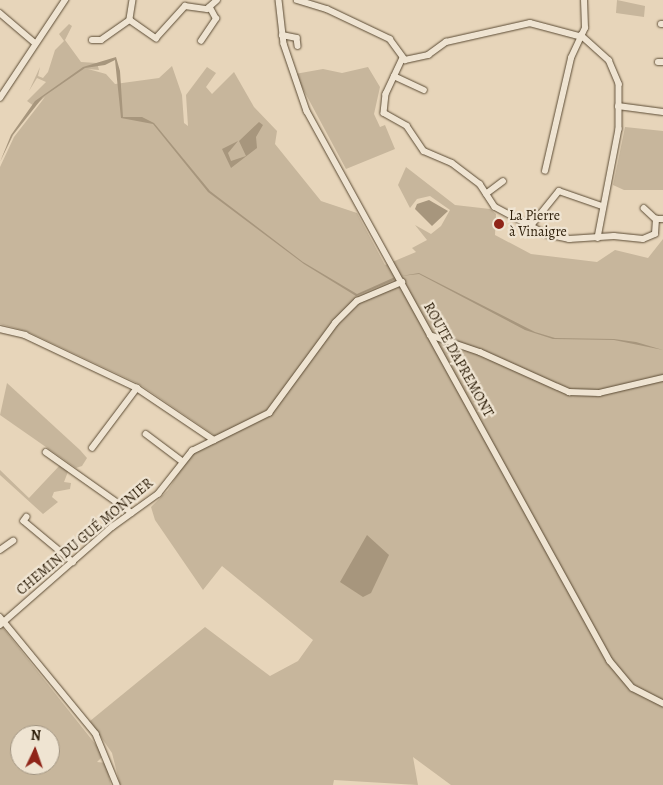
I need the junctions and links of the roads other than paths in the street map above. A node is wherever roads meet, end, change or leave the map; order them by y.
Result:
1 (65, 0) edge
2 (133, 0) edge
3 (217, 0) edge
4 (278, 0) edge
5 (297, 0) edge
6 (584, 0) edge
7 (210, 8) junction
8 (0, 13) edge
9 (130, 20) junction
10 (282, 35) junction
11 (580, 36) junction
12 (92, 40) dead end
13 (201, 41) dead end
14 (34, 42) junction
15 (298, 46) dead end
16 (403, 58) junction
17 (394, 76) junction
18 (0, 82) edge
19 (6, 87) junction
20 (424, 90) dead end
21 (0, 98) edge
22 (618, 106) junction
23 (663, 112) edge
24 (545, 171) dead end
25 (503, 181) dead end
26 (486, 194) junction
27 (602, 206) junction
28 (644, 208) dead end
29 (656, 219) junction
30 (663, 219) edge
31 (530, 227) junction
32 (598, 238) junction
33 (402, 282) junction
34 (0, 329) edge
35 (430, 335) junction
36 (663, 378) edge
37 (137, 388) junction
38 (146, 434) dead end
39 (214, 440) junction
40 (92, 448) dead end
41 (46, 452) dead end
42 (182, 461) junction
43 (132, 513) junction
44 (27, 517) dead end
45 (13, 541) dead end
46 (0, 550) edge
47 (73, 562) junction
48 (1, 621) edge
49 (663, 703) edge
50 (117, 785) edge

1 - 14 street
2 - 9 street
3 - 7 street
4 - 10 street, ROUTE D'APREMONT
5 - 16 street
6 - 11 street
7 - 9 street
7 - 13 street
8 - 14 street
9 - 12 street
10 - 15 street
10 - 33 street, ROUTE D'APREMONT
11 - 16 street
11 - 22 street
11 - 24 street
14 - 19 street
16 - 17 street
17 - 20 street
17 - 26 street
18 - 19 street
19 - 21 street
22 - 23 street
22 - 27 street
25 - 26 street
26 - 31 street
27 - 31 street
27 - 32 street
28 - 29 street
29 - 30 street
29 - 32 street
31 - 32 street
33 - 35 street, ROUTE D'APREMONT
33 - 39 street, CHEMIN DU GUÉ MONNIER
34 - 37 street
35 - 36 street
35 - 49 street, ROUTE D'APREMONT
37 - 39 street
37 - 40 street
38 - 42 street
39 - 42 street, CHEMIN DU GUÉ MONNIER
41 - 43 street
42 - 43 street, CHEMIN DU GUÉ MONNIER
43 - 47 street, CHEMIN DU GUÉ MONNIER
44 - 47 street
45 - 46 street
47 - 48 street, CHEMIN DU GUÉ MONNIER
48 - 50 street

